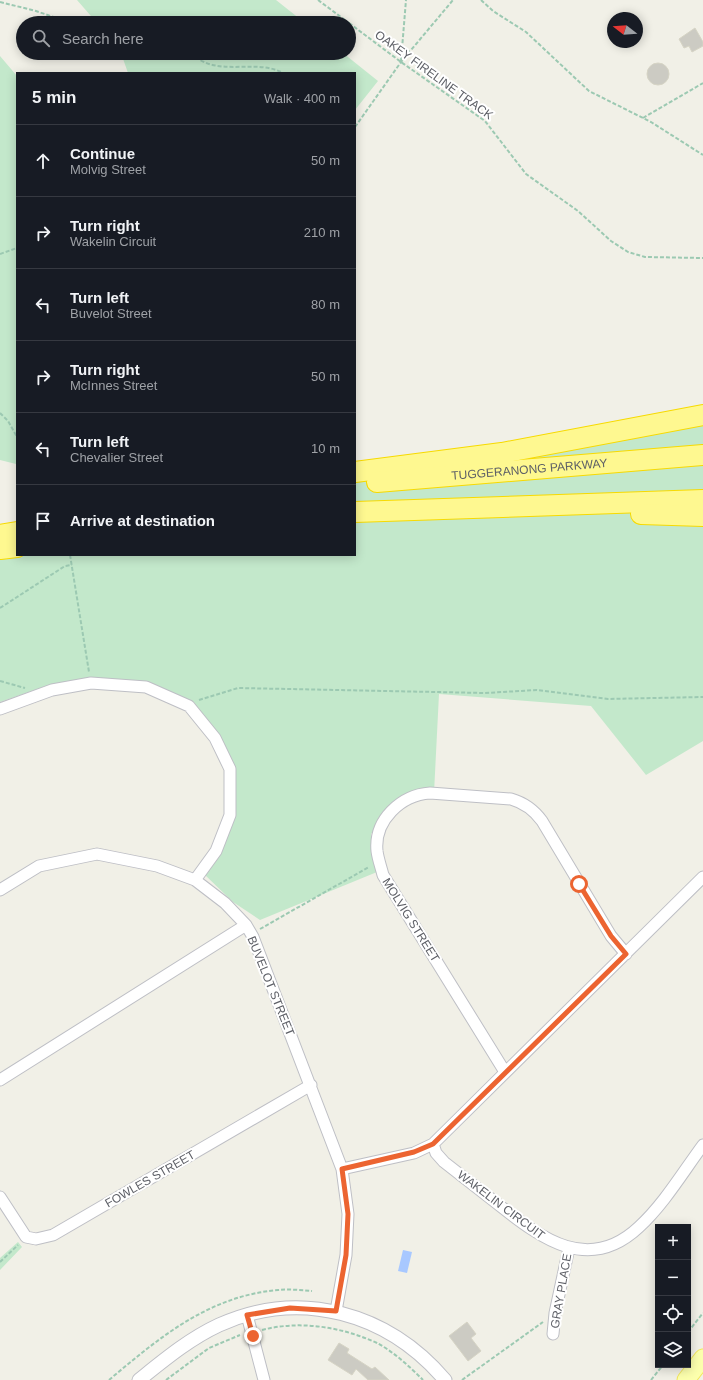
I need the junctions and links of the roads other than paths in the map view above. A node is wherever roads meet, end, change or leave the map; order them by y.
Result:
1 (703, 415) edge
2 (703, 455) edge
3 (356, 472) edge
4 (356, 484) edge
5 (703, 500) edge
6 (362, 512) edge
7 (703, 516) edge
8 (16, 532) edge
9 (0, 535) edge
10 (16, 547) edge
11 (0, 549) edge
12 (0, 709) edge
13 (703, 877) edge
14 (196, 880) junction
15 (0, 890) edge
16 (250, 925) junction
17 (626, 954) junction
18 (505, 1072) junction
19 (0, 1080) edge
20 (311, 1085) junction
21 (433, 1144) junction
22 (703, 1146) edge
23 (342, 1169) junction
24 (0, 1197) edge
25 (569, 1248) junction
26 (336, 1311) junction
27 (247, 1315) junction
28 (553, 1334) dead end
29 (703, 1358) edge
30 (703, 1361) edge
31 (139, 1380) edge
32 (264, 1380) edge
33 (445, 1380) edge
34 (686, 1380) edge
35 (698, 1380) edge

1 - 3 highway
2 - 4 highway, TUGGERANONG PARKWAY
5 - 6 highway
6 - 7 highway
8 - 9 highway
10 - 11 highway
12 - 14 street
13 - 17 street
14 - 15 street, BUVELOT STREET
14 - 16 street, BUVELOT STREET
16 - 19 street
16 - 20 street, BUVELOT STREET
17 - 18 street
17 - 18 street, MOLVIG STREET
18 - 21 street
20 - 23 street, BUVELOT STREET
20 - 24 street, FOWLES STREET
21 - 23 street
21 - 25 street, WAKELIN CIRCUIT
22 - 25 street, WAKELIN CIRCUIT
23 - 26 street, BUVELOT STREET
25 - 28 street, GRAY PLACE
26 - 27 street
26 - 33 street
27 - 31 street
27 - 32 street
29 - 34 main road
30 - 35 street

